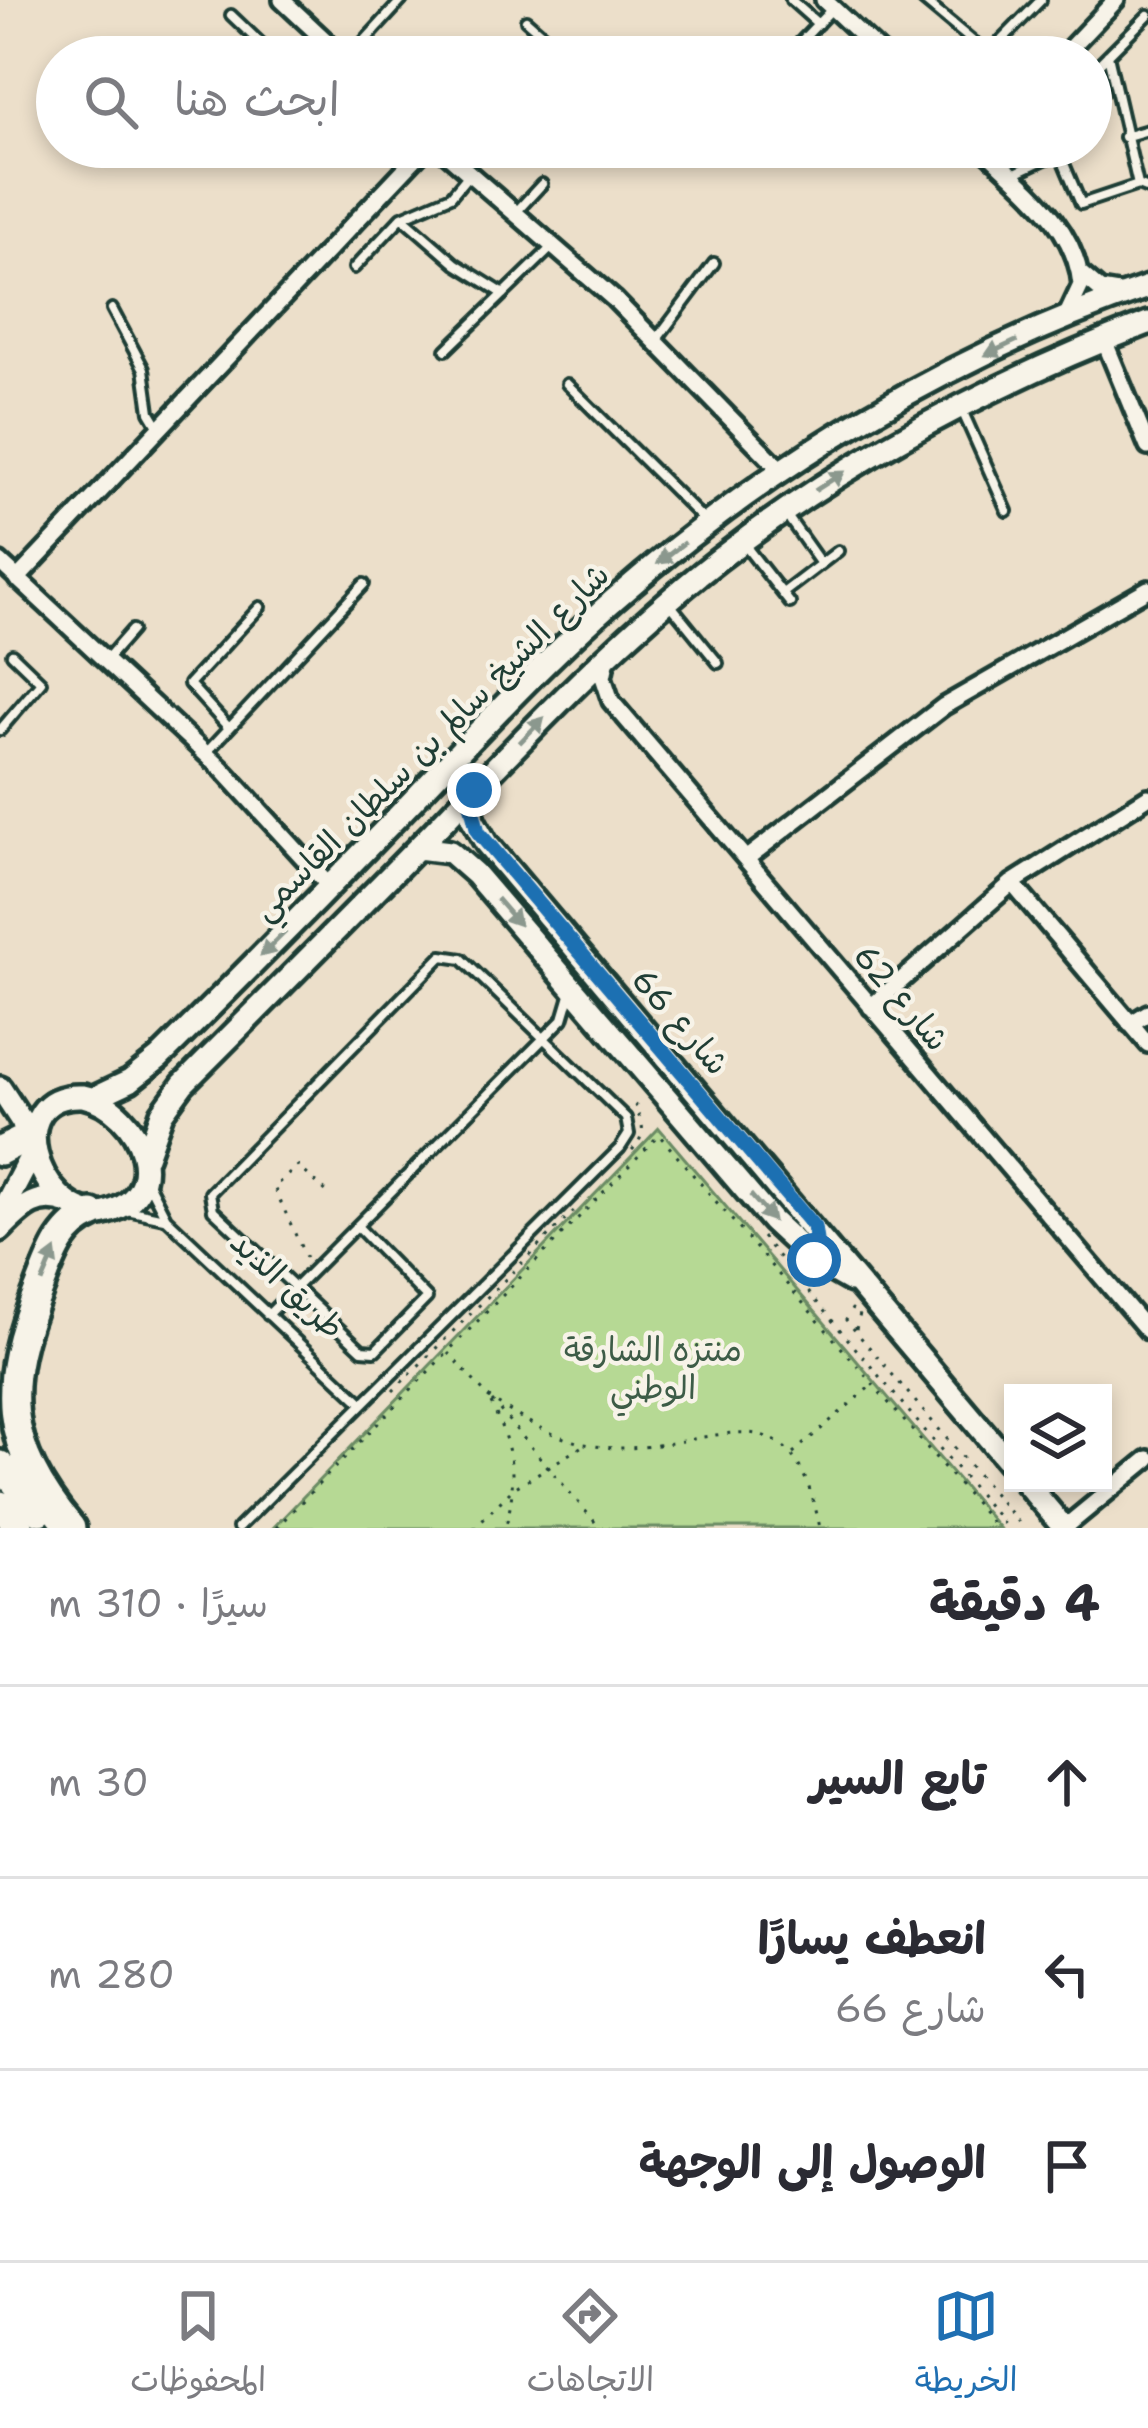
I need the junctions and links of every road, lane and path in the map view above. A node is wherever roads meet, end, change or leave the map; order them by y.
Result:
1 (282, 0) edge
2 (403, 0) edge
3 (791, 0) edge
4 (923, 0) edge
5 (1041, 0) edge
6 (1116, 0) edge
7 (828, 4) edge
8 (231, 15) dead end
9 (1148, 15) edge
10 (526, 20) dead end
11 (818, 24) junction
12 (318, 34) joint
13 (251, 36) edge
14 (320, 36) edge
15 (367, 36) edge
16 (544, 36) edge
17 (806, 36) edge
18 (862, 36) edge
19 (967, 36) edge
20 (1005, 36) edge
21 (1082, 36) edge
22 (1112, 51) edge
23 (1112, 76) edge
24 (1148, 130) edge
25 (1124, 137) junction
26 (406, 168) edge
27 (465, 168) edge
28 (1003, 168) edge
29 (1025, 168) edge
30 (1066, 168) edge
31 (470, 173) junction
32 (1011, 176) junction
33 (542, 184) dead end
34 (1143, 187) edge
35 (516, 212) junction
36 (402, 217) junction
37 (554, 245) junction
38 (714, 263) dead end
39 (354, 268) dead end
40 (1080, 273) junction
41 (1148, 286) edge
42 (504, 294) junction
43 (1125, 295) junction
44 (112, 309) dead end
45 (1065, 319) junction
46 (1148, 323) edge
47 (656, 340) junction
48 (1104, 340) junction
49 (446, 350) dead end
50 (567, 384) dead end
51 (960, 406) junction
52 (160, 428) junction
53 (1148, 447) edge
54 (782, 471) junction
55 (1007, 511) dead end
56 (784, 512) junction
57 (708, 524) junction
58 (742, 542) junction
59 (838, 551) dead end
60 (0, 562) edge
61 (821, 564) junction
62 (17, 579) junction
63 (364, 584) dead end
64 (1148, 589) edge
65 (783, 593) junction
66 (668, 601) junction
67 (790, 603) dead end
68 (260, 607) dead end
69 (132, 630) dead end
70 (609, 653) junction
71 (12, 654) dead end
72 (103, 663) junction
73 (718, 663) dead end
74 (562, 700) junction
75 (611, 701) junction
76 (229, 728) junction
77 (0, 730) edge
78 (206, 753) junction
79 (474, 790) junction
80 (1148, 797) edge
81 (418, 848) junction
82 (747, 858) junction
83 (475, 874) junction
84 (514, 877) junction
85 (1012, 883) junction
86 (330, 887) junction
87 (571, 984) junction
88 (871, 1007) junction
89 (1148, 1013) edge
90 (598, 1016) junction
91 (563, 1019) junction
92 (1130, 1024) junction
93 (544, 1038) junction
94 (1148, 1044) edge
95 (3, 1090) edge
96 (94, 1098) junction
97 (49, 1104) junction
98 (31, 1141) junction
99 (0, 1151) edge
100 (146, 1167) junction
101 (329, 1194) dead end
102 (93, 1209) junction
103 (0, 1215) edge
104 (166, 1219) junction
105 (749, 1222) dead end
106 (357, 1226) junction
107 (814, 1227) junction
108 (0, 1230) edge
109 (797, 1246) junction
110 (316, 1267) junction
111 (861, 1288) junction
112 (294, 1289) junction
113 (268, 1315) junction
114 (856, 1329) dead end
115 (1148, 1331) edge
116 (431, 1334) junction
117 (447, 1352) junction
118 (874, 1384) junction
119 (488, 1396) junction
120 (361, 1402) junction
121 (585, 1444) junction
122 (791, 1454) junction
123 (1004, 1456) edge
124 (1148, 1459) edge
125 (0, 1465) edge
126 (548, 1467) junction
127 (514, 1488) junction
128 (1034, 1492) edge
129 (0, 1505) edge
130 (20, 1528) edge
131 (54, 1528) edge
132 (71, 1528) edge
133 (238, 1528) edge
134 (276, 1528) edge
135 (474, 1528) edge
136 (505, 1528) edge
137 (600, 1528) edge
138 (820, 1528) edge
139 (996, 1528) edge
140 (1007, 1528) edge
141 (1023, 1528) edge
142 (1064, 1528) edge

1 - 12 street
2 - 15 lane
3 - 11 lane
4 - 19 lane
5 - 20 lane
6 - 21 street
7 - 11 lane
7 - 18 street
8 - 13 lane
9 - 22 lane
10 - 16 lane
11 - 17 lane
12 - 14 street
23 - 25 lane
24 - 25 lane
25 - 34 lane
26 - 52 street
27 - 31 street
28 - 32 street
29 - 32 lane
30 - 34 lane
31 - 35 street
31 - 36 lane
32 - 40 street
33 - 35 lane
35 - 37 street
36 - 39 lane
36 - 42 lane
37 - 42 lane
37 - 47 street
38 - 47 lane
40 - 43 street
40 - 45 street
41 - 43 street, شارع الشيخ سالم بن سلطان القاسمي
42 - 49 lane
43 - 45 street, شارع الشيخ سالم بن سلطان القاسمي
44 - 52 lane
45 -> 54 street, شارع الشيخ سالم بن سلطان القاسمي
46 - 48 street, شارع الشيخ سالم بن سلطان القاسمي
47 - 54 street
48 - 51 street, شارع الشيخ سالم بن سلطان القاسمي
48 - 53 street
50 - 57 lane
51 - 55 lane
56 -> 51 street, شارع الشيخ سالم بن سلطان القاسمي
52 - 62 street
54 - 57 street, شارع الشيخ سالم بن سلطان القاسمي
56 - 58 street, شارع الشيخ سالم بن سلطان القاسمي
56 - 61 lane
57 -> 86 street, شارع الشيخ سالم بن سلطان القاسمي
58 - 65 lane
58 - 66 street, شارع الشيخ سالم بن سلطان القاسمي
59 - 61 lane
60 - 62 street
61 - 65 lane
62 - 72 street
63 - 76 lane
64 - 82 street
65 - 67 lane
66 - 70 street, شارع الشيخ سالم بن سلطان القاسمي
66 - 73 lane
68 - 76 lane
69 - 72 lane
70 - 74 street, شارع الشيخ سالم بن سلطان القاسمي
70 - 75 street
71 - 77 lane
72 - 78 street
74 - 75 street
79 -> 74 street, شارع الشيخ سالم بن سلطان القاسمي
75 - 82 street, شارع 62
76 - 78 lane
78 - 86 street
79 - 81 street, شارع الشيخ سالم بن سلطان القاسمي
79 - 84 street, شارع 66
80 - 85 street
81 - 83 street, شارع 66
81 - 100 street, شارع الشيخ سالم بن سلطان القاسمي
82 - 88 street, شارع 62
83 - 84 street
83 -> 87 street, شارع 66
84 - 107 street, شارع 66
85 - 88 street
85 - 92 street
86 -> 96 street, شارع الشيخ سالم بن سلطان القاسمي
87 - 90 street, شارع 66
87 - 91 lane
88 - 115 street, شارع 62
89 - 92 street
90 - 91 lane
90 -> 109 street, شارع 66
91 - 93 lane
92 - 94 street
93 - 106 lane
93 - 112 lane
93 - 116 lane
95 - 97 street
95 - 98 street
96 - 97 street
96 - 100 street
97 - 98 street
98 - 99 highway
98 - 102 street
98 - 103 street
100 - 102 street
100 - 104 lane, طريق الذيد
101 - 110 path
102 - 104 lane
102 - 108 street
132 -> 102 highway
104 - 113 lane, طريق الذيد
105 - 140 path
106 - 110 lane
106 - 112 lane
107 - 109 street
107 - 111 street, شارع 66
109 - 111 street, شارع 66
110 - 112 lane
111 - 123 street, شارع 66
112 - 113 lane
113 - 120 lane, طريق الذيد
114 - 141 path
116 - 117 path
116 - 120 lane
117 - 118 path
117 - 119 path
117 - 134 path
118 - 122 path
118 - 139 path
119 - 121 path
119 - 126 path
119 - 127 path
120 - 133 lane
121 - 122 path
121 - 126 path
122 - 138 path
124 - 142 street
125 - 131 highway
126 - 127 path
126 - 137 path
127 - 135 path
127 - 136 path
128 - 142 street
129 - 130 highway

